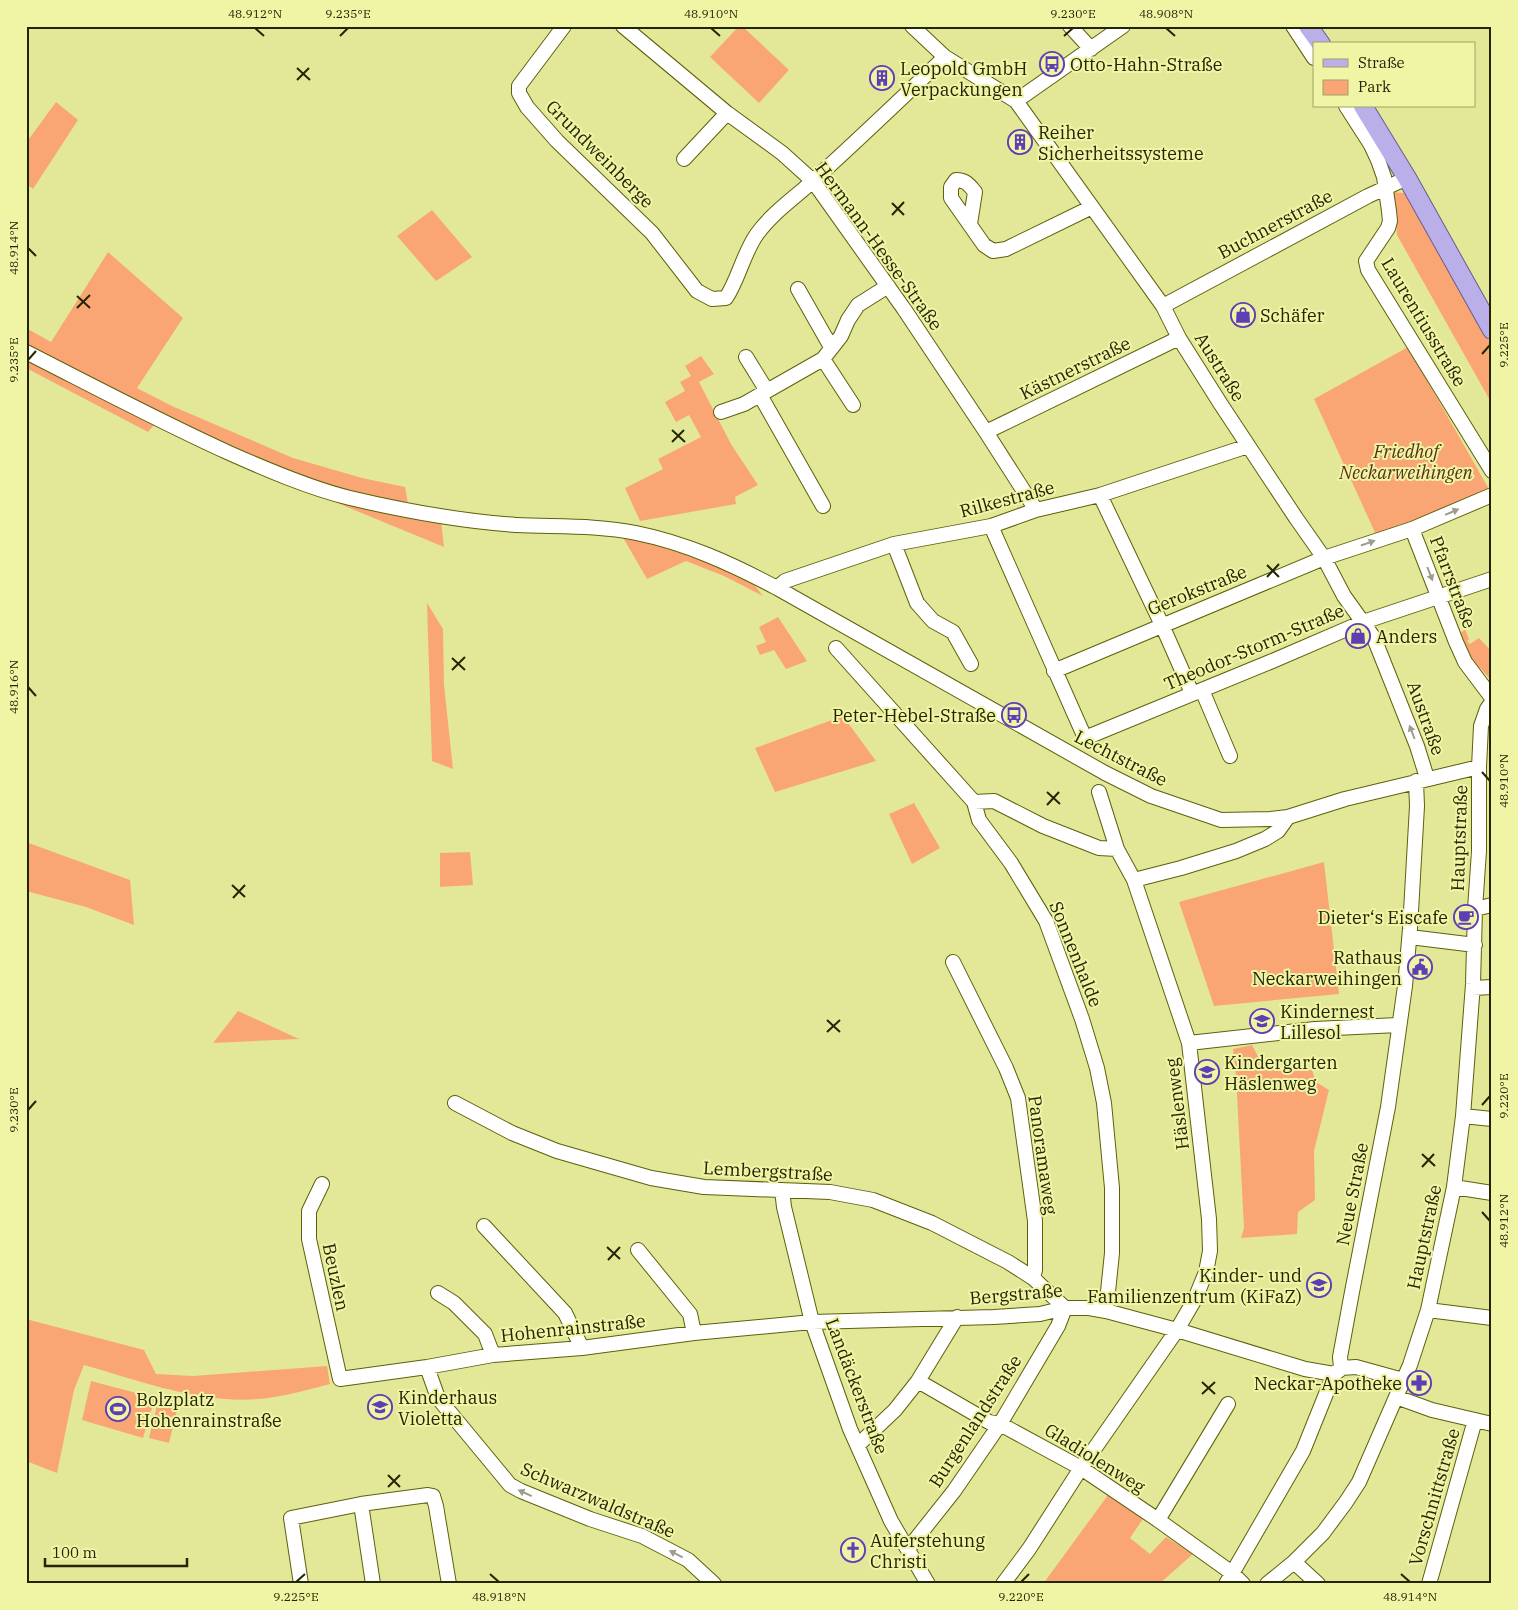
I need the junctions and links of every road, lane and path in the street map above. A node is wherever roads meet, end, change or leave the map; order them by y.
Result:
1 (564, 26) edge
2 (623, 26) edge
3 (912, 26) edge
4 (1070, 26) edge
5 (1122, 26) edge
6 (1293, 26) edge
7 (1308, 26) edge
8 (1320, 42) edge
9 (1091, 49) junction
10 (1313, 56) edge
11 (945, 57) junction
12 (1016, 102) junction
13 (1347, 108) edge
14 (1364, 108) edge
15 (728, 113) junction
16 (684, 158) dead end
17 (1407, 178) junction
18 (813, 181) junction
19 (1385, 188) junction
20 (1092, 207) junction
21 (970, 224) dead end
22 (888, 286) junction
23 (798, 289) dead end
24 (1163, 306) junction
25 (1492, 330) edge
26 (1179, 338) junction
27 (831, 347) junction
28 (26, 352) edge
29 (746, 357) dead end
30 (823, 359) junction
31 (763, 393) junction
32 (853, 405) dead end
33 (721, 412) dead end
34 (986, 432) junction
35 (1248, 446) junction
36 (1492, 471) edge
37 (1100, 495) junction
38 (1492, 495) edge
39 (823, 506) dead end
40 (1036, 510) junction
41 (991, 526) junction
42 (1412, 529) junction
43 (894, 544) junction
44 (1324, 558) junction
45 (1492, 579) edge
46 (777, 588) junction
47 (1438, 596) junction
48 (1363, 622) junction
49 (1162, 625) junction
50 (836, 648) dead end
51 (971, 664) dead end
52 (1054, 670) junction
53 (1197, 691) junction
54 (1492, 698) edge
55 (1492, 702) edge
56 (1230, 756) dead end
57 (1479, 767) junction
58 (1422, 779) junction
59 (1099, 792) dead end
60 (974, 802) junction
61 (1486, 808) edge
62 (1288, 816) junction
63 (1117, 849) junction
64 (1134, 880) junction
65 (1492, 904) edge
66 (1475, 909) junction
67 (1418, 938) dead end
68 (1475, 945) junction
69 (953, 962) dead end
70 (1473, 988) junction
71 (1492, 988) edge
72 (1398, 1025) junction
73 (1189, 1043) junction
74 (454, 1103) dead end
75 (1463, 1116) junction
76 (1492, 1119) edge
77 (322, 1184) dead end
78 (1454, 1187) junction
79 (782, 1190) junction
80 (1492, 1194) edge
81 (484, 1226) dead end
82 (638, 1250) dead end
83 (1033, 1278) junction
84 (438, 1293) dead end
85 (1065, 1308) junction
86 (1428, 1310) junction
87 (1106, 1311) junction
88 (957, 1317) junction
89 (1492, 1318) edge
90 (812, 1322) junction
91 (1177, 1330) junction
92 (694, 1333) junction
93 (582, 1348) junction
94 (493, 1355) junction
95 (428, 1367) junction
96 (1338, 1371) junction
97 (340, 1379) joint
98 (1403, 1380) junction
99 (918, 1381) junction
100 (1396, 1397) junction
101 (1228, 1404) dead end
102 (1474, 1420) junction
103 (1000, 1424) junction
104 (1492, 1424) edge
105 (858, 1445) junction
106 (1081, 1468) junction
107 (361, 1504) junction
108 (1158, 1520) junction
109 (908, 1549) junction
110 (1294, 1562) junction
111 (1229, 1578) edge
112 (301, 1584) edge
113 (373, 1584) edge
114 (449, 1584) edge
115 (714, 1584) edge
116 (928, 1584) edge
117 (1003, 1584) edge
118 (1243, 1584) edge
119 (1268, 1584) edge
120 (1318, 1584) edge
121 (1429, 1584) edge

1 - 18 street, Grundweinberge
2 - 15 street, Hermann-Hesse-Straße
3 - 11 street, Austraße
4 - 9 street
5 - 9 street
6 - 10 street
7 - 8 main road
9 - 12 street
11 - 12 street, Austraße
11 - 18 street
12 - 20 street, Austraße
13 - 19 street
14 - 17 main road
15 - 16 street
15 - 18 street, Hermann-Hesse-Straße
17 - 19 street, Buchnerstraße
17 - 25 main road
18 - 22 street, Hermann-Hesse-Straße
19 - 24 street, Buchnerstraße
19 - 36 street, Laurentiusstraße
20 - 21 street
20 - 24 street, Austraße
22 - 27 street
22 - 34 street, Hermann-Hesse-Straße
23 - 27 street
24 - 26 street, Austraße
26 - 34 street, Kästnerstraße
26 - 35 street, Austraße
27 - 30 street
28 - 46 street, Lechtstraße
29 - 31 street
30 - 31 street
30 - 32 street
31 - 33 street
31 - 39 street
34 - 40 street, Hermann-Hesse-Straße
35 - 37 street, Rilkestraße
35 - 44 street, Austraße
37 - 40 street, Rilkestraße
37 - 49 street
42 -> 38 street
40 - 41 street, Rilkestraße
41 - 43 street, Rilkestraße
41 - 52 street
44 -> 42 street, Gerokstraße
42 -> 47 street, Pfarrstraße
43 - 46 street, Rilkestraße
43 - 51 street
44 - 48 street, Austraße
44 - 49 street, Gerokstraße
45 - 47 street, Theodor-Storm-Straße
46 - 62 street, Lechtstraße
47 - 48 street, Theodor-Storm-Straße
47 - 54 street, Pfarrstraße
48 - 53 street, Theodor-Storm-Straße
58 -> 48 street, Austraße
49 - 52 street, Gerokstraße
49 - 53 street
50 - 60 street, Sonnenhalde
52 - 53 street, Theodor-Storm-Straße
53 - 56 street
55 - 57 street, Hauptstraße
57 - 58 street, Lechtstraße
57 - 61 street, Hauptstraße
58 - 62 street, Lechtstraße
58 - 72 street, Neue Straße
59 - 63 street, Häslenweg
60 - 63 street
60 - 87 street, Sonnenhalde
61 - 66 street, Hauptstraße
62 - 64 street
63 - 64 street, Häslenweg
64 - 73 street, Häslenweg
65 - 66 street
66 - 68 street, Hauptstraße
67 - 68 street
68 - 70 street, Hauptstraße
69 - 83 street, Panoramaweg
70 - 71 street
70 - 75 street, Hauptstraße
72 - 73 street
72 - 96 street, Neue Straße
73 - 91 street, Häslenweg
74 - 79 street, Lembergstraße
75 - 76 street
75 - 78 street, Hauptstraße
77 - 97 street, Beuzlen
78 - 80 street
78 - 86 street, Hauptstraße
79 - 83 street, Lembergstraße
79 - 90 street, Landäckerstraße
81 - 93 street
82 - 92 street
83 - 85 street, Lembergstraße
84 - 94 street
85 - 87 street, Bergstraße
85 - 88 street, Bergstraße
85 - 103 street, Burgenlandstraße
86 - 89 street
86 - 98 street, Hauptstraße
87 - 91 street, Bergstraße
88 - 90 street, Bergstraße
88 - 99 street
90 - 92 street, Hohenrainstraße
90 - 105 street, Landäckerstraße
91 - 96 street, Bergstraße
91 - 106 street, Häslenweg
92 - 93 street, Hohenrainstraße
93 - 94 street, Hohenrainstraße
94 - 95 street, Hohenrainstraße
95 - 97 street, Hohenrainstraße
115 -> 95 street, Schwarzwaldstraße
96 - 98 street, Bergstraße
96 - 111 street, Neue Straße
98 - 100 street, Hauptstraße
99 - 103 street, Gladiolenweg
99 - 105 street
100 - 102 street
100 - 110 street, Hauptstraße
101 - 108 street
102 - 104 street
102 - 121 street, Vorschnittstraße
103 - 106 street, Gladiolenweg
103 - 109 street, Burgenlandstraße
105 - 109 street, Landäckerstraße
106 - 108 street, Gladiolenweg
106 - 117 street, Häslenweg
107 - 112 street
107 - 113 street
107 - 114 street
108 - 111 street, Gladiolenweg
109 - 116 street, Landäckerstraße
110 - 119 street, Hauptstraße
110 - 120 street
111 - 118 street, Gladiolenweg

